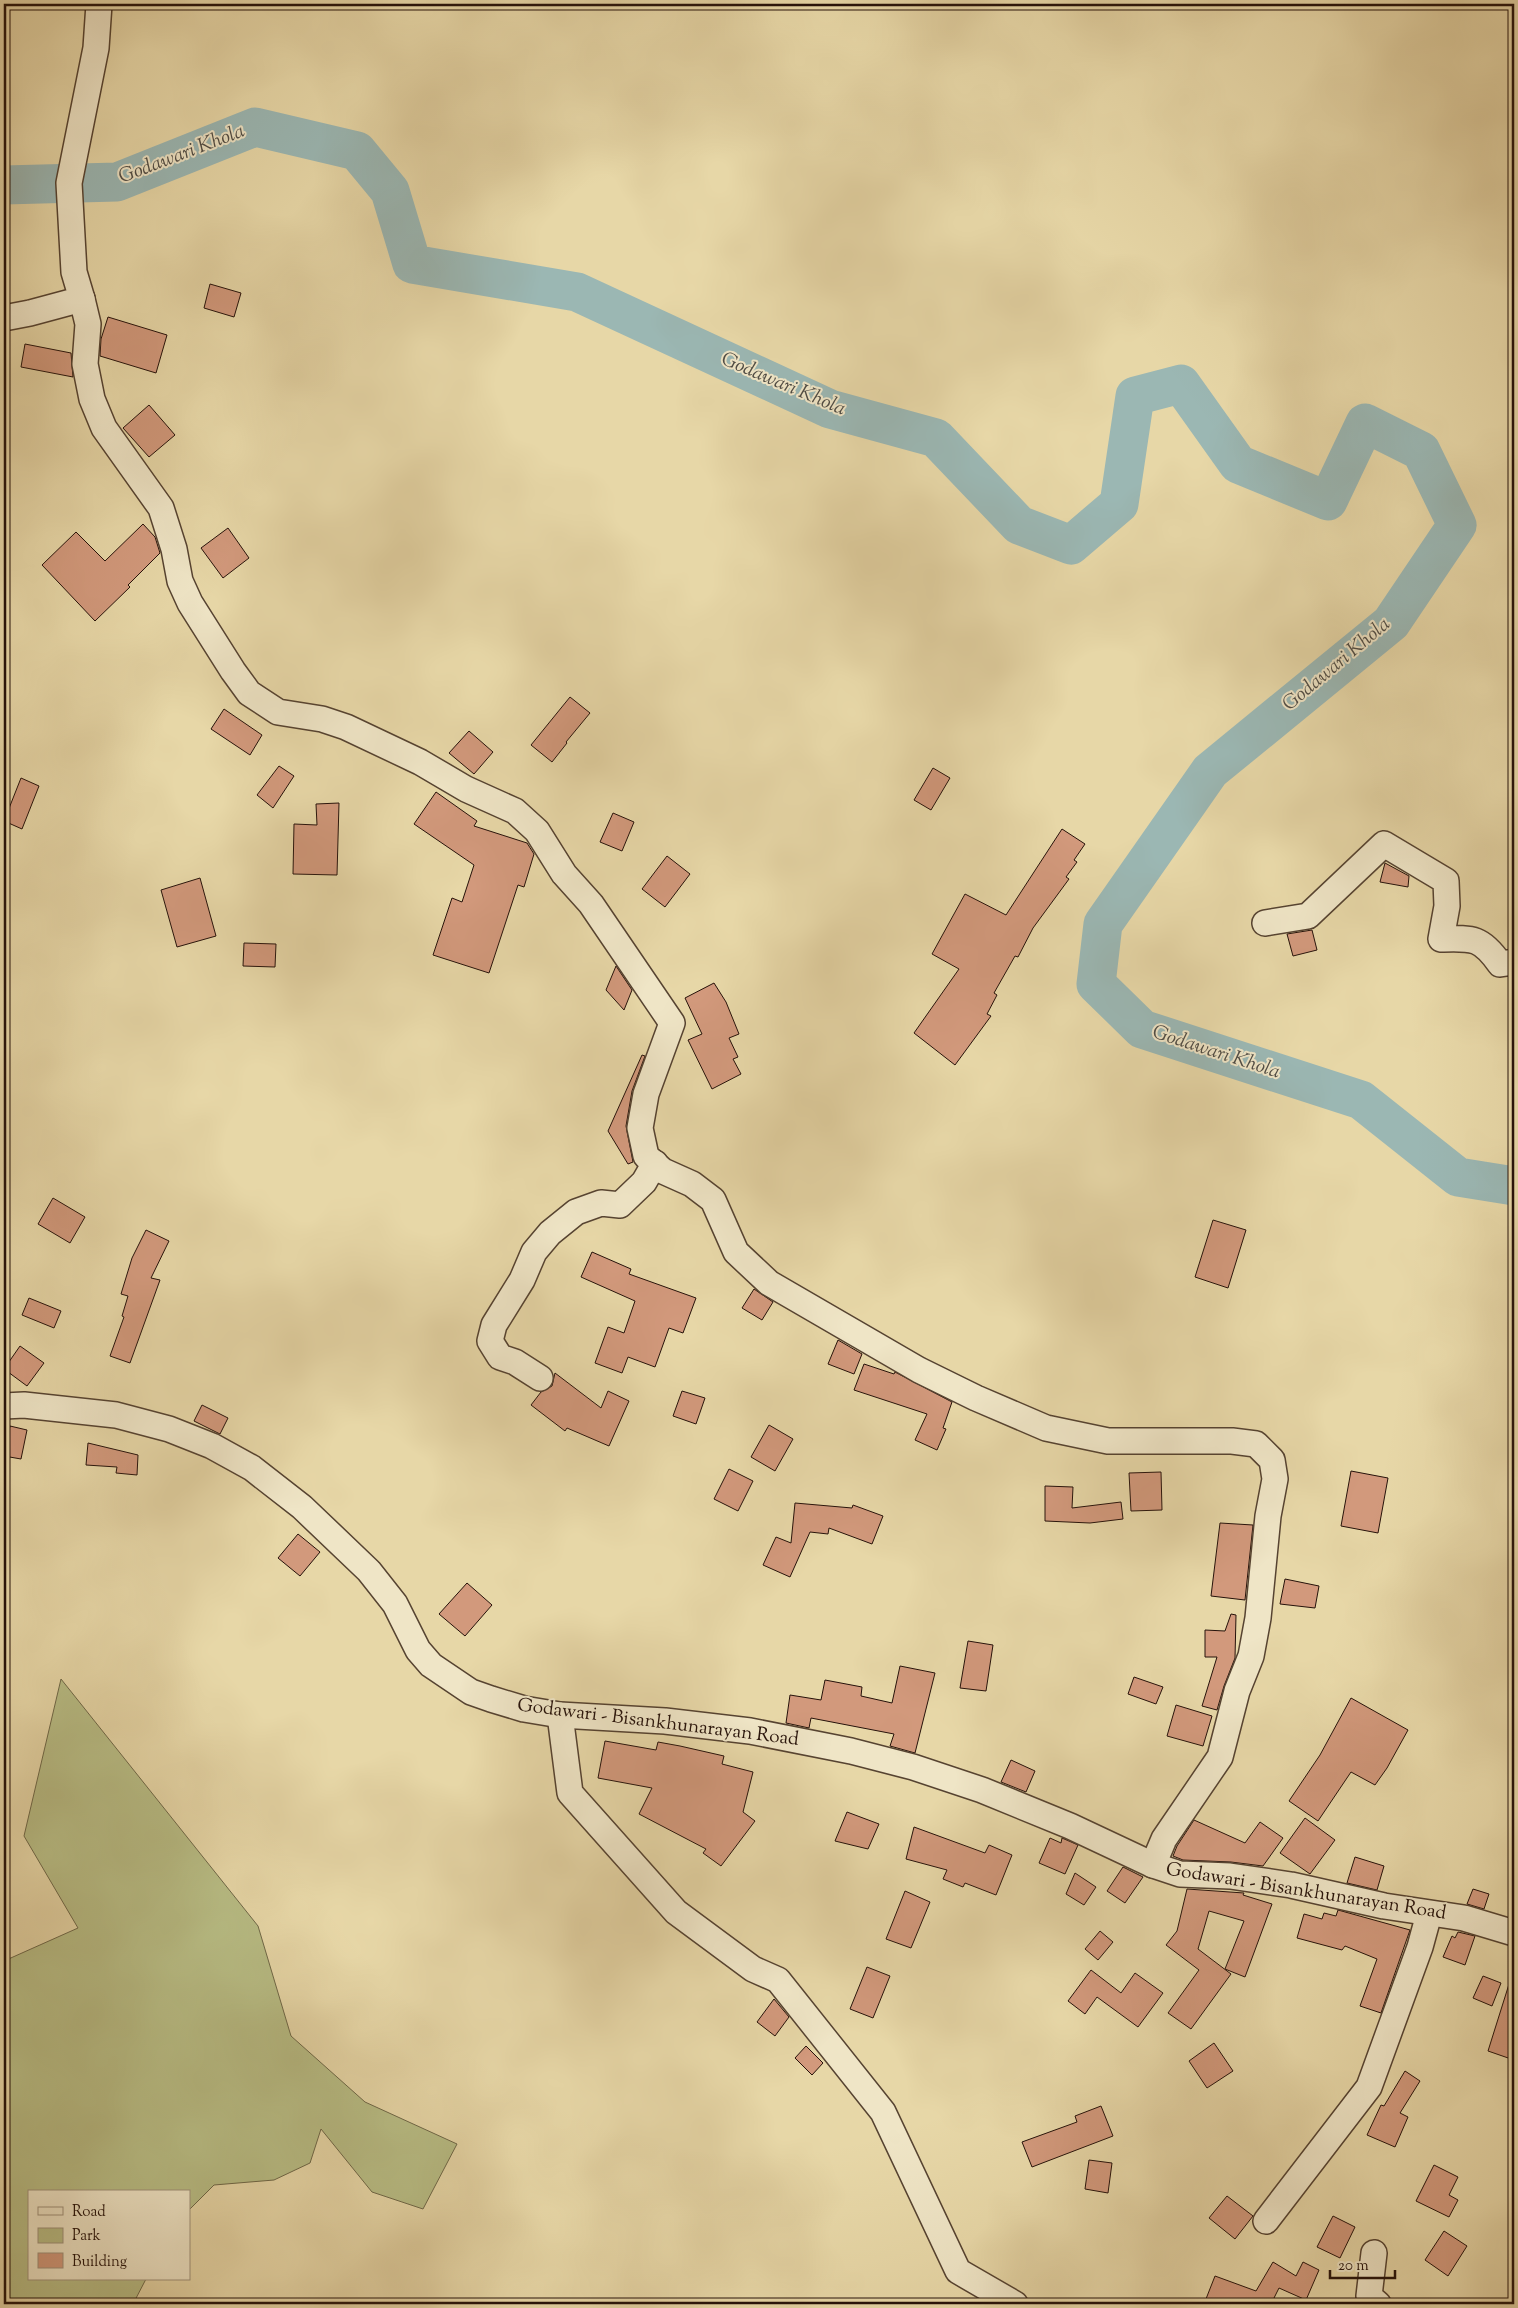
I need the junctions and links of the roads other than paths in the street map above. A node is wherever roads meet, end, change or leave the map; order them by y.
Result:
1 (99, 4) edge
2 (82, 299) junction
3 (4, 318) edge
4 (1265, 923) dead end
5 (1514, 962) edge
6 (655, 1163) junction
7 (540, 1378) dead end
8 (4, 1406) edge
9 (560, 1715) junction
10 (1153, 1866) junction
11 (1429, 1914) junction
12 (1514, 1933) edge
13 (1266, 2221) dead end
14 (1374, 2253) dead end
15 (1015, 2304) edge
16 (1378, 2304) edge

1 - 2 street
2 - 3 street
2 - 6 street
4 - 5 street
6 - 7 street
6 - 10 street
8 - 9 street, Godawari - Bisankhunarayan Road
9 - 10 street, Godawari - Bisankhunarayan Road
9 - 15 street
10 - 11 street, Godawari - Bisankhunarayan Road
11 - 12 street, Godawari - Bisankhunarayan Road
11 - 13 street
14 - 16 street

